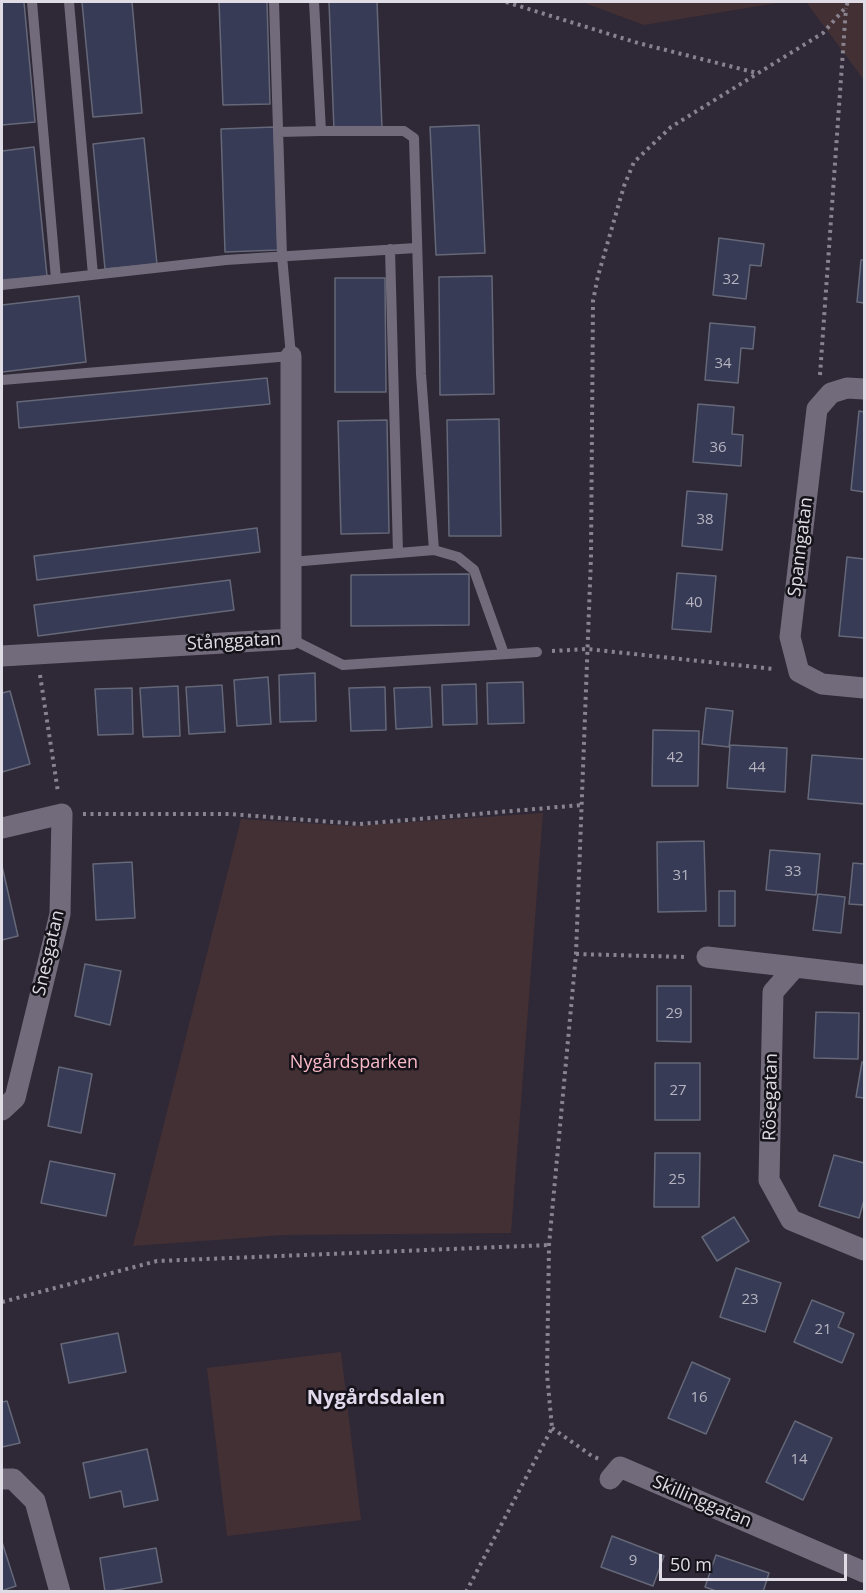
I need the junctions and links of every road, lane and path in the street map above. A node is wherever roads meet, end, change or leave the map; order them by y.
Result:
1 (32, 2) edge
2 (69, 2) edge
3 (274, 2) edge
4 (314, 2) edge
5 (506, 2) edge
6 (848, 2) edge
7 (846, 7) junction
8 (757, 74) junction
9 (321, 131) junction
10 (278, 132) junction
11 (416, 248) junction
12 (390, 249) junction
13 (282, 256) junction
14 (93, 275) junction
15 (56, 279) junction
16 (2, 285) edge
17 (291, 356) junction
18 (2, 380) edge
19 (864, 389) edge
20 (831, 393) junction
21 (434, 550) junction
22 (398, 553) junction
23 (291, 562) junction
24 (291, 639) junction
25 (587, 649) junction
26 (537, 652) joint
27 (36, 654) junction
28 (504, 654) junction
29 (2, 656) edge
30 (799, 672) junction
31 (864, 688) edge
32 (582, 805) junction
33 (62, 814) junction
34 (2, 828) edge
35 (576, 954) junction
36 (707, 957) joint
37 (795, 967) junction
38 (864, 975) edge
39 (2, 1110) edge
40 (549, 1245) junction
41 (864, 1250) edge
42 (2, 1302) edge
43 (552, 1428) junction
44 (615, 1473) joint
45 (2, 1479) edge
46 (864, 1572) edge
47 (60, 1592) edge
48 (466, 1592) edge

1 - 15 lane
2 - 14 lane
3 - 10 lane
4 - 9 lane
5 - 8 path
6 - 7 path
7 - 8 path
7 - 20 path
8 - 25 path
9 - 10 lane
9 - 11 lane
10 - 13 lane
11 - 12 lane
11 - 21 lane
12 - 13 lane
12 - 22 lane
13 - 14 lane
13 - 17 lane
14 - 15 lane
15 - 16 lane
17 - 18 lane
17 - 23 street, Stånggatan
19 - 20 street
20 - 30 street, Spanngatan
21 - 22 lane
21 - 28 lane
22 - 23 lane
23 - 24 street, Stånggatan
24 - 27 street, Stånggatan
24 - 28 lane
25 - 26 path
25 - 30 path
25 - 32 path
26 - 28 lane
27 - 29 street, Stånggatan
27 - 33 path
30 - 31 street
32 - 33 path
32 - 35 path
33 - 34 street
33 - 39 street, Snesgatan
35 - 36 path
35 - 40 path
36 - 37 street
37 - 38 street
37 - 41 street, Rösegatan
40 - 42 path
40 - 43 path
43 - 44 path
43 - 48 path
44 - 46 street, Skillinggatan
45 - 47 street

